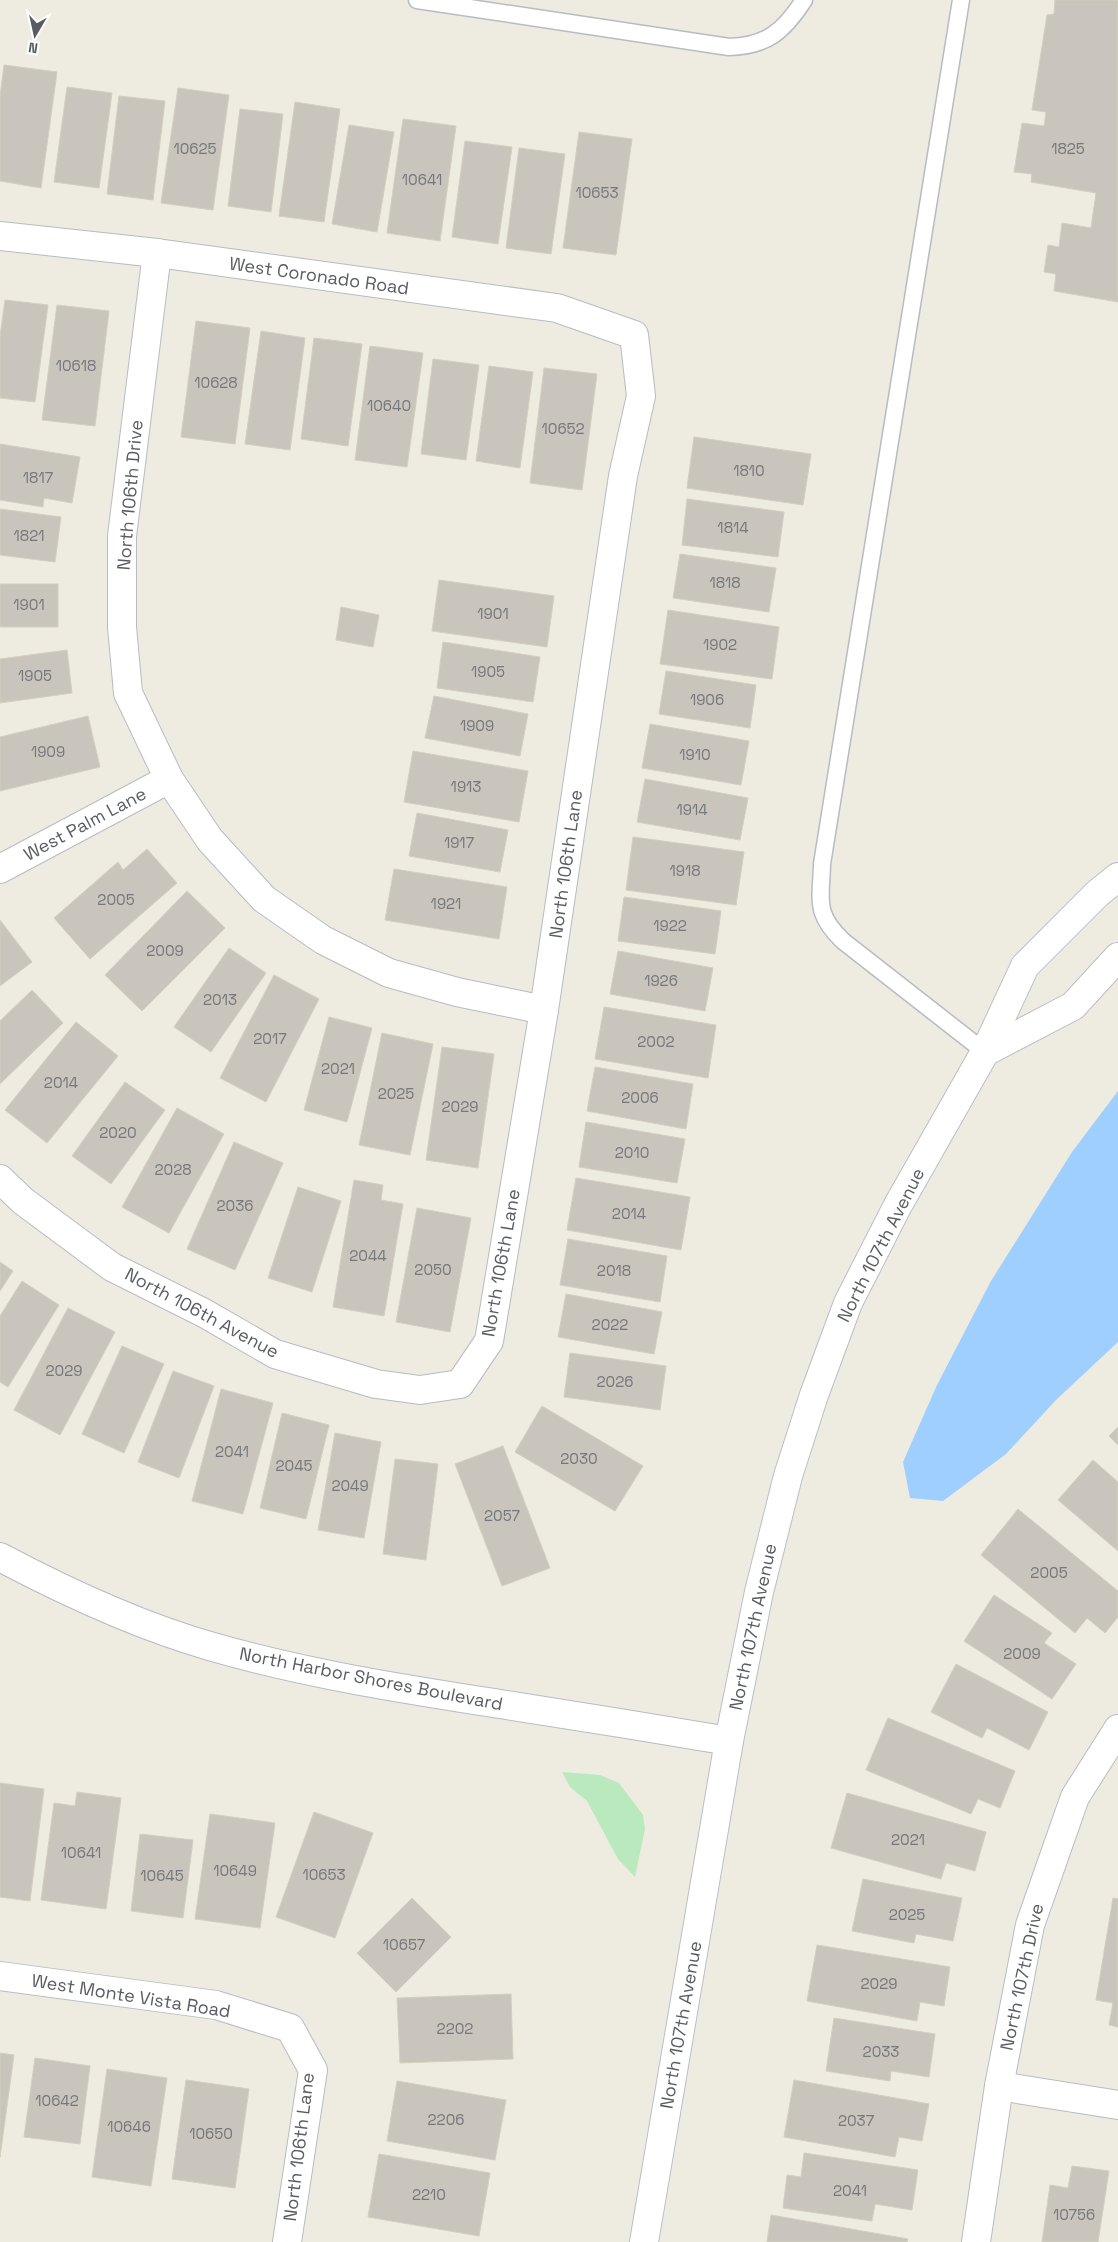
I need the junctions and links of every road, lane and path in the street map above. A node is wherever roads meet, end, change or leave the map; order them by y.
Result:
1 (417, 0) edge
2 (804, 0) edge
3 (961, 0) edge
4 (0, 236) edge
5 (157, 253) junction
6 (634, 335) joint
7 (169, 779) junction
8 (1118, 860) edge
9 (0, 869) edge
10 (1108, 885) edge
11 (1118, 957) edge
12 (544, 1010) junction
13 (985, 1052) junction
14 (0, 1179) edge
15 (460, 1384) joint
16 (0, 1558) edge
17 (1118, 1729) edge
18 (729, 1741) junction
19 (0, 1976) edge
20 (290, 2028) joint
21 (1000, 2086) junction
22 (1118, 2105) edge
23 (287, 2242) edge
24 (644, 2242) edge
25 (976, 2242) edge

1 - 2 lane
3 - 13 lane
4 - 5 street, West Coronado Road
5 - 6 street, West Coronado Road
5 - 7 street, North 106th Drive
6 - 12 street, North 106th Lane
7 - 9 street, West Palm Lane
7 - 12 street, North 106th Drive
8 - 10 street, North 107th Avenue
10 - 13 street, North 107th Avenue
11 - 13 street
12 - 15 street, North 106th Lane
13 - 18 street, North 107th Avenue
14 - 15 street, North 106th Avenue
16 - 18 street, North Harbor Shores Boulevard
17 - 21 street, North 107th Drive
18 - 24 street, North 107th Avenue
19 - 20 street, West Monte Vista Road
20 - 23 street, North 106th Lane
21 - 22 street
21 - 25 street, North 107th Drive

